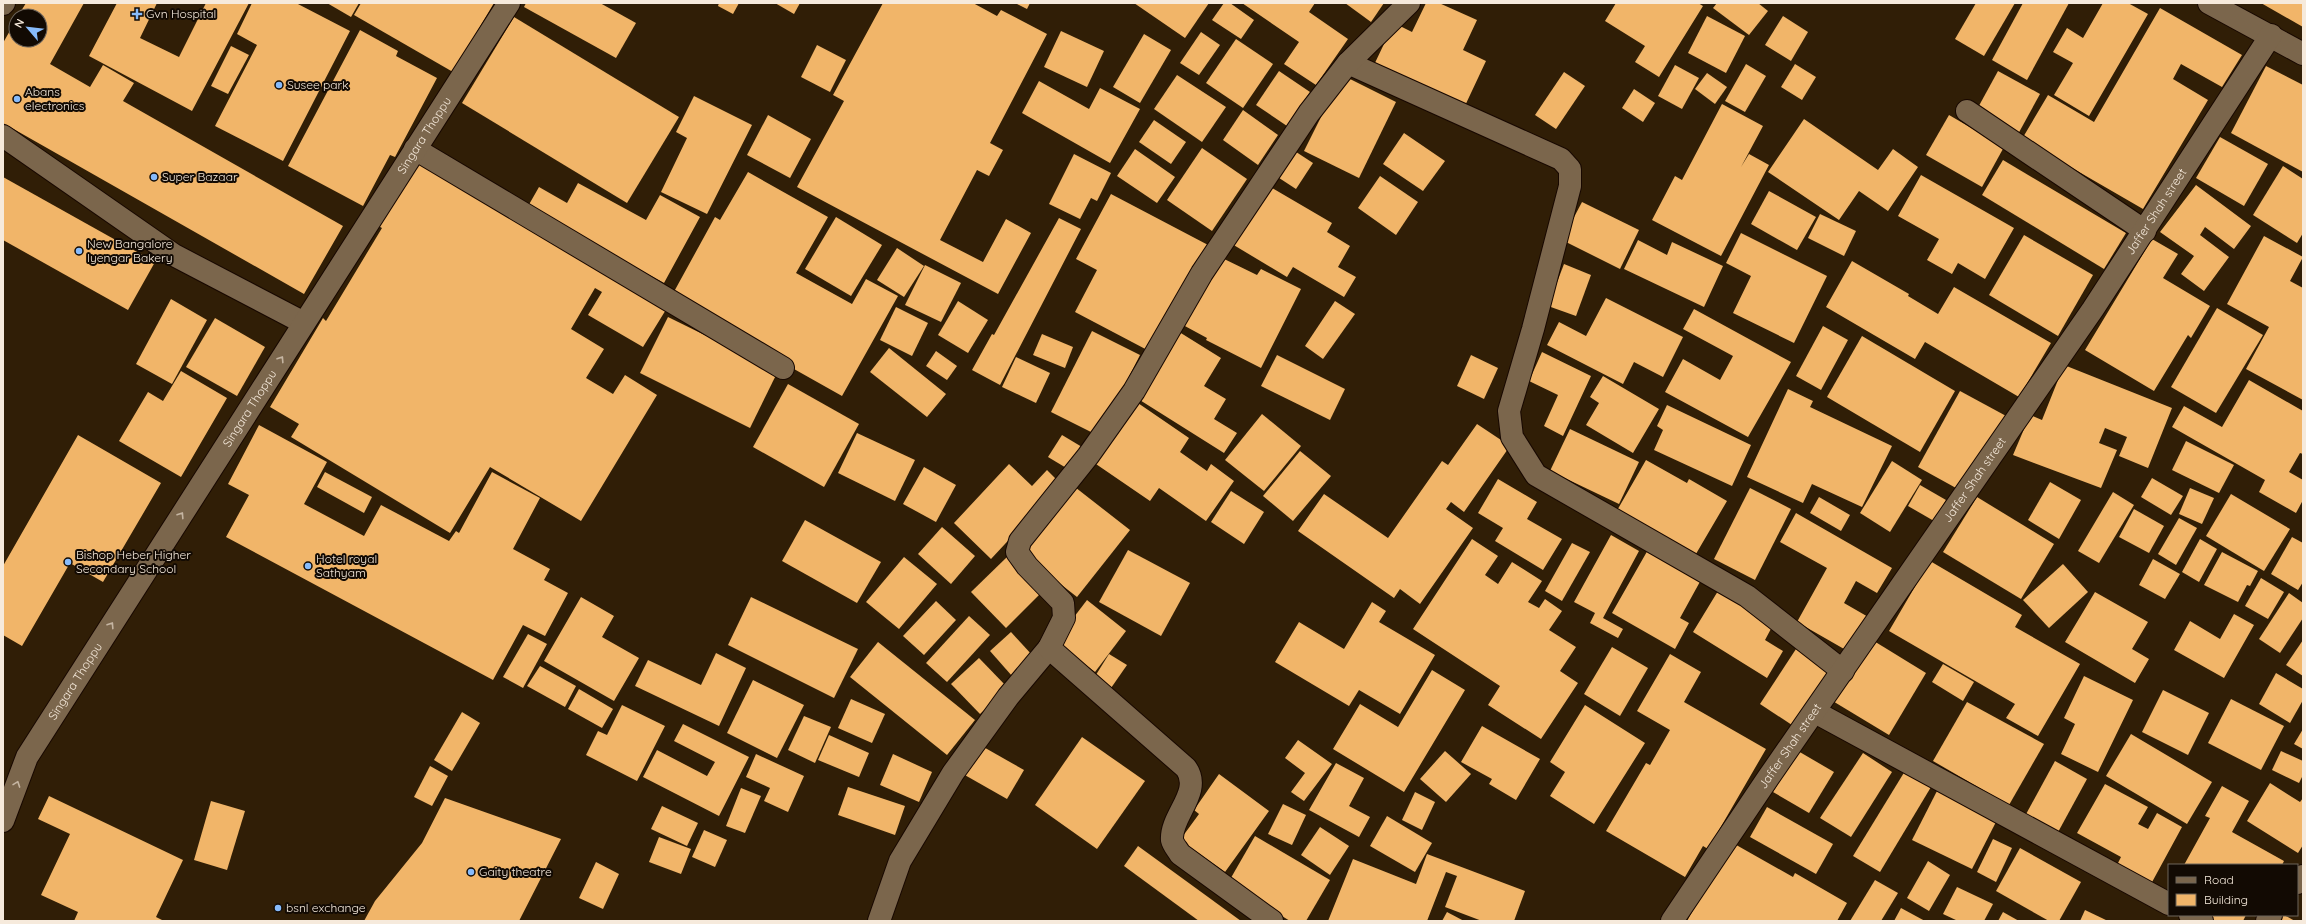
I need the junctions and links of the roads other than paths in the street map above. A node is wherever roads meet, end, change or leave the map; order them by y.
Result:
1 (509, 3) edge
2 (1409, 3) edge
3 (2212, 4) edge
4 (2271, 35) junction
5 (2303, 54) edge
6 (1348, 63) junction
7 (1966, 111) dead end
8 (3, 136) edge
9 (415, 149) junction
10 (2145, 231) junction
11 (304, 323) junction
12 (783, 368) dead end
13 (1049, 648) junction
14 (1843, 671) junction
15 (1815, 712) junction
16 (3, 821) edge
17 (2168, 903) edge
18 (2192, 916) edge
19 (879, 921) edge
20 (1272, 921) edge
21 (1672, 921) edge
22 (2202, 921) edge

1 - 9 street, Singara Thoppu
2 - 6 street
3 - 4 street
4 - 5 street
4 - 10 street, Jaffer Shah street
6 - 13 street
6 - 14 street
7 - 10 street
8 - 11 street
9 - 11 street, Singara Thoppu
9 - 12 street
10 - 14 street, Jaffer Shah street
16 -> 11 street, Singara Thoppu
13 - 19 street
13 - 20 street
14 - 15 street, Jaffer Shah street
15 - 17 street
15 - 21 street, Jaffer Shah street
18 - 22 street

